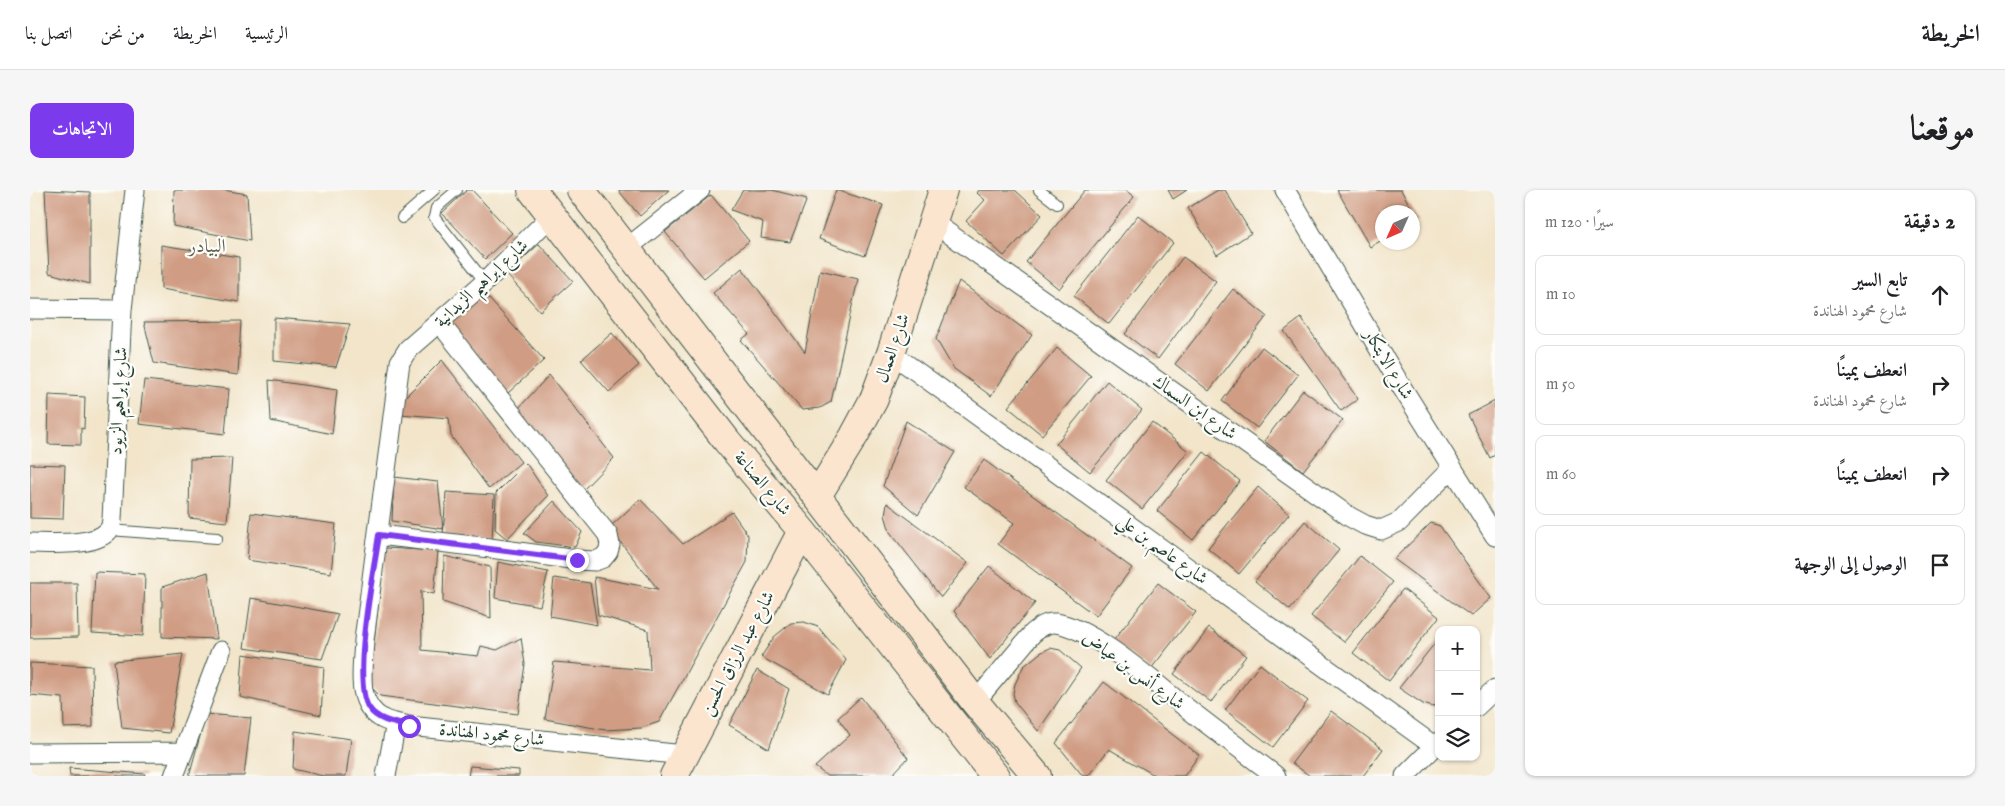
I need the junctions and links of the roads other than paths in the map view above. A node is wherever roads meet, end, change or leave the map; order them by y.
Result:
1 (135, 190) edge
2 (434, 190) edge
3 (457, 190) edge
4 (532, 190) edge
5 (580, 190) edge
6 (700, 190) edge
7 (943, 190) edge
8 (1039, 190) edge
9 (1285, 190) edge
10 (1057, 204) dead end
11 (552, 215) junction
12 (402, 218) dead end
13 (934, 223) junction
14 (626, 248) junction
15 (485, 282) junction
16 (30, 309) edge
17 (122, 310) junction
18 (439, 322) junction
19 (408, 349) joint
20 (891, 353) junction
21 (1452, 468) junction
22 (817, 496) junction
23 (109, 530) junction
24 (802, 531) junction
25 (379, 535) junction
26 (1495, 536) edge
27 (217, 538) dead end
28 (30, 543) edge
29 (221, 651) dead end
30 (1495, 690) edge
31 (975, 702) junction
32 (1480, 703) edge
33 (396, 723) junction
34 (1435, 743) edge
35 (1435, 745) edge
36 (183, 752) junction
37 (30, 753) edge
38 (679, 766) edge
39 (174, 776) edge
40 (386, 776) edge
41 (995, 776) edge
42 (1037, 776) edge
43 (1276, 776) edge
44 (1405, 776) edge

1 - 17 street, شارع إبراهيم الزيود
2 - 12 lane
3 - 15 lane
4 - 11 main road, شارع الصناعة
5 - 14 main road, شارع الصناعة
6 - 14 street
7 - 13 main road, شارع العمال
8 - 10 lane
9 - 21 street, شارع الابتكار
11 - 15 street, شارع إبراهيم الزيدانية
11 - 24 main road, شارع الصناعة
13 - 20 main road, شارع العمال
13 - 21 street, شارع ابن السماك
14 - 22 main road, شارع الصناعة
15 - 18 street, شارع إبراهيم الزيدانية
16 - 17 street
17 - 23 street, شارع إبراهيم الزيود
18 - 19 street, شارع إبراهيم الزيدانية
18 - 25 street
19 - 25 street, شارع محمود الهناندة
20 - 22 main road, شارع العمال
20 - 34 street, شارع عاصم بن علي
21 - 26 street, شارع الابتكار
22 - 31 main road, شارع الصناعة
23 - 27 lane
23 - 28 street
24 - 38 main road, شارع عبد الرزاق الحسن
24 - 41 main road, شارع الصناعة
25 - 33 street, شارع محمود الهناندة
29 - 36 street
30 - 32 street
31 - 42 main road, شارع الصناعة
31 - 43 street, شارع أنس بن عياض
33 - 38 street, شارع محمود الهناندة
33 - 40 street
35 - 44 street
36 - 37 street
36 - 39 street

